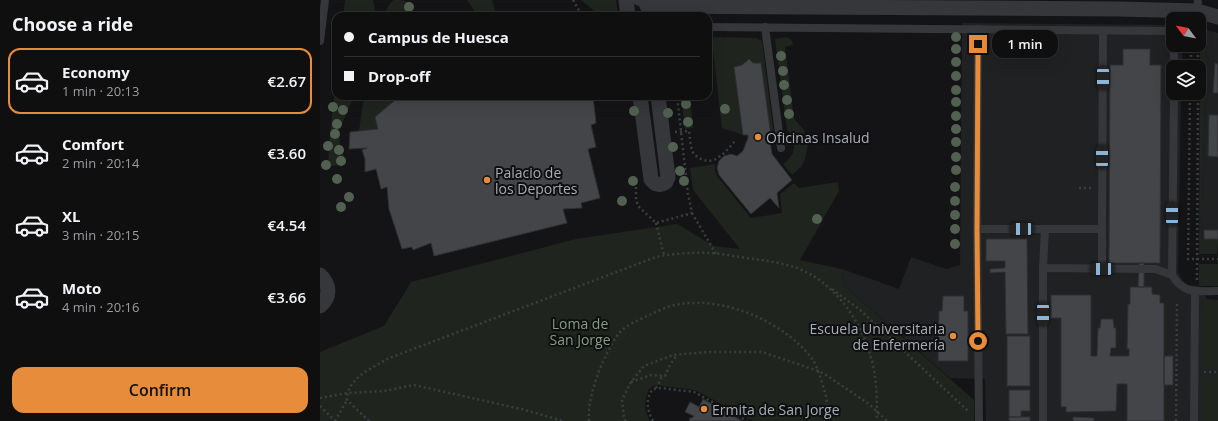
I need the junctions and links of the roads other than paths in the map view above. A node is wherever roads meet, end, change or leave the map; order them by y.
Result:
1 (325, 0) edge
2 (626, 0) edge
3 (809, 4) edge
4 (914, 4) edge
5 (1012, 4) edge
6 (1119, 4) edge
7 (644, 5) edge
8 (1196, 10) edge
9 (628, 12) edge
10 (1218, 16) edge
11 (712, 27) edge
12 (765, 27) junction
13 (978, 29) junction
14 (1103, 31) junction
15 (1166, 31) edge
16 (320, 41) edge
17 (641, 100) edge
18 (659, 100) edge
19 (1174, 100) edge
20 (781, 148) dead end
21 (977, 229) junction
22 (1045, 229) junction
23 (1102, 229) junction
24 (1043, 268) junction
25 (1102, 269) junction
26 (320, 275) edge
27 (1172, 275) junction
28 (1196, 291) junction
29 (1218, 291) edge
30 (320, 306) edge
31 (979, 421) edge
32 (1043, 421) edge
33 (1194, 421) edge

1 - 16 lane
2 - 9 street
3 - 4 street
3 - 7 street
4 - 5 street
5 - 6 street
6 - 8 street
8 - 10 street
11 - 12 lane
12 - 13 lane
12 - 20 lane
13 - 14 lane
13 - 21 lane
14 - 15 lane
14 - 23 lane
17 - 18 street
19 - 27 lane
21 - 22 lane
21 - 31 lane
22 - 23 lane
22 - 24 lane
23 - 25 lane
24 - 25 lane
24 - 32 lane
25 - 27 lane
26 - 30 street
27 - 28 lane
28 - 29 lane
28 - 33 lane

